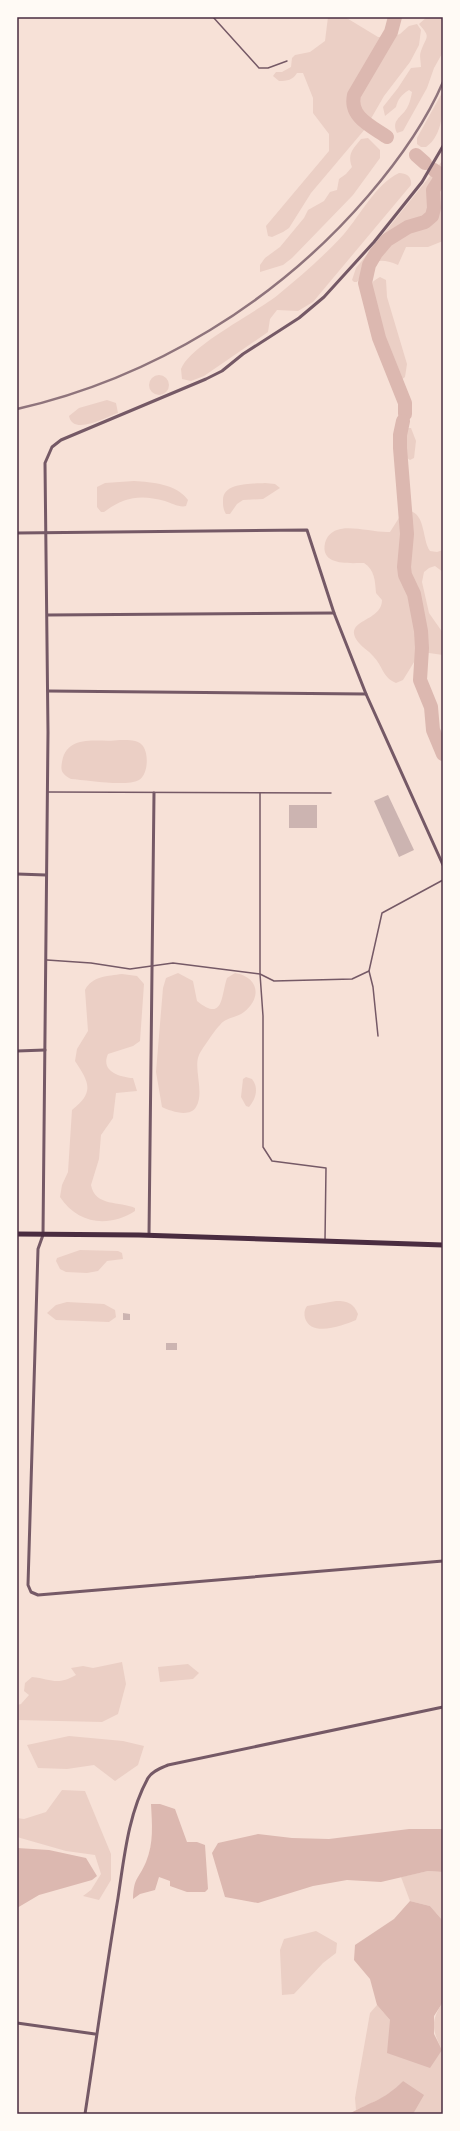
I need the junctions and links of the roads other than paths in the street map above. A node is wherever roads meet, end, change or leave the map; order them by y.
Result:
1 (213, 17) edge
2 (287, 61) dead end
3 (443, 146) edge
4 (17, 533) edge
5 (47, 533) junction
6 (334, 613) junction
7 (48, 615) junction
8 (48, 691) junction
9 (366, 694) junction
10 (48, 792) junction
11 (154, 793) junction
12 (260, 793) junction
13 (331, 793) dead end
14 (443, 865) edge
15 (17, 874) edge
16 (46, 875) junction
17 (443, 880) edge
18 (47, 960) junction
19 (152, 966) junction
20 (369, 971) junction
21 (260, 974) junction
22 (378, 1036) dead end
23 (45, 1050) junction
24 (17, 1051) edge
25 (17, 1234) edge
26 (43, 1235) junction
27 (149, 1236) junction
28 (325, 1241) junction
29 (443, 1245) edge
30 (443, 1561) edge
31 (443, 1707) edge
32 (17, 2023) edge
33 (96, 2034) junction
34 (85, 2114) edge

1 - 2 lane
3 - 5 street
4 - 5 street
5 - 6 street
5 - 7 street
6 - 7 street
6 - 9 street
7 - 8 street
8 - 9 street
8 - 10 street
9 - 14 street
10 - 11 lane
10 - 16 street
11 - 12 lane
11 - 19 street
12 - 13 lane
12 - 21 lane
15 - 16 street
16 - 18 street
17 - 20 lane
18 - 19 lane
18 - 23 street
19 - 21 lane
19 - 27 street
20 - 21 lane
20 - 22 lane
21 - 28 lane
23 - 24 street
23 - 26 street
25 - 26 main road
26 - 27 main road
26 - 30 street
27 - 28 main road
28 - 29 main road
31 - 33 street
32 - 33 street
33 - 34 street

